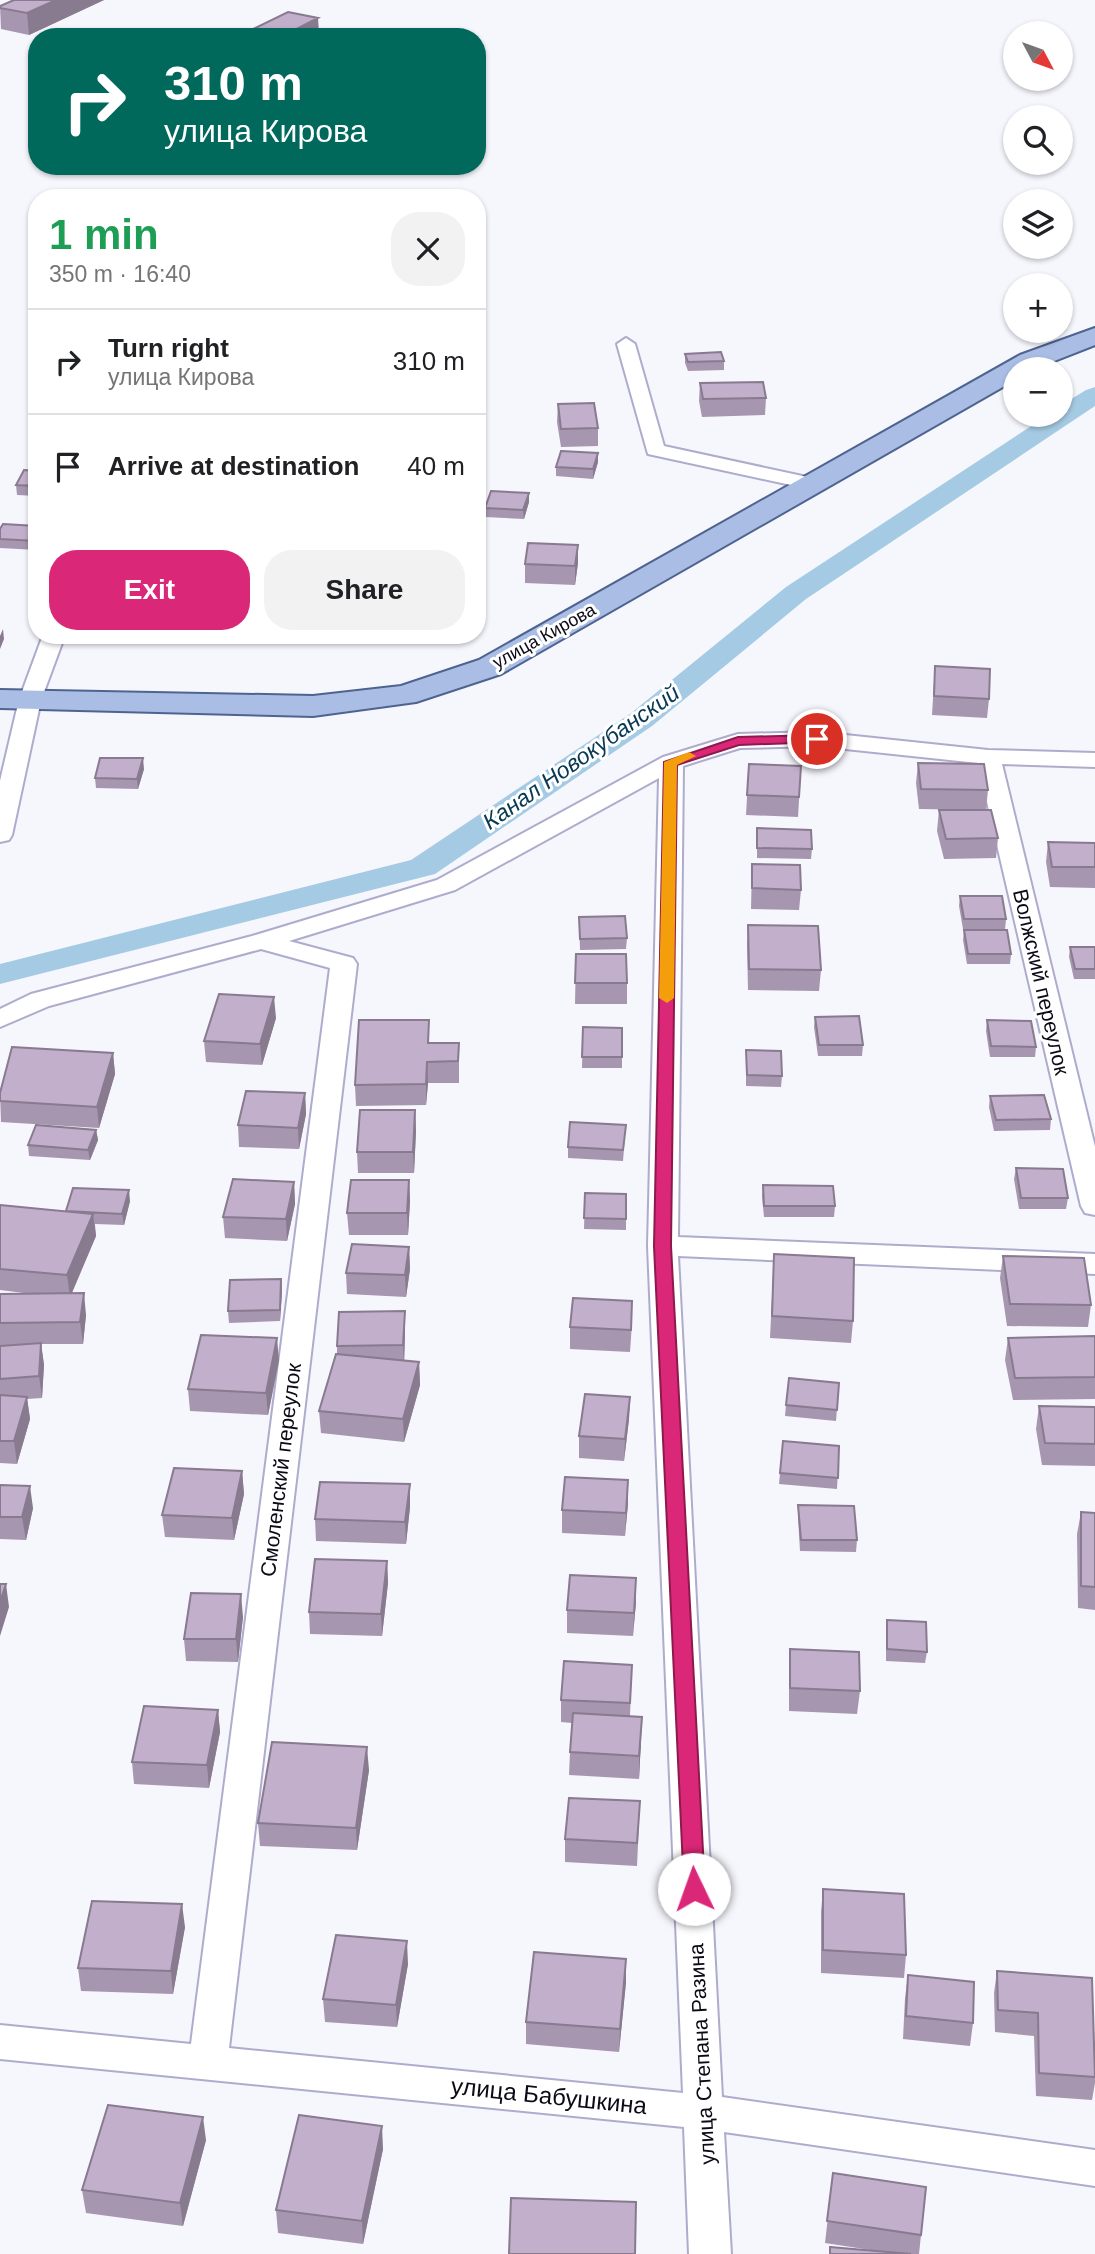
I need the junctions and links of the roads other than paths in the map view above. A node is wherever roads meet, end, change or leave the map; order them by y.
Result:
1 (1095, 336) edge
2 (626, 344) dead end
3 (814, 484) junction
4 (51, 644) edge
5 (0, 699) edge
6 (30, 700) junction
7 (988, 757) junction
8 (1095, 760) edge
9 (671, 762) junction
10 (0, 835) edge
11 (261, 941) junction
12 (0, 1018) edge
13 (1095, 1206) edge
14 (663, 1246) junction
15 (1095, 1264) edge
16 (0, 2042) edge
17 (208, 2062) junction
18 (705, 2112) junction
19 (1095, 2168) edge
20 (710, 2254) edge

1 - 3 main road, улица Кирова
2 - 3 street
3 - 6 main road, улица Кирова
4 - 6 street
5 - 6 main road, улица Кирова
6 - 10 street
7 - 8 street
7 - 9 street
7 - 13 street, Волжский переулок
9 - 11 street
9 - 14 street, улица Степана Разина
11 - 12 street
11 - 17 street, Смоленский переулок
14 - 15 street
14 - 18 street, улица Степана Разина
16 - 17 street, улица Бабушкина
17 - 18 street, улица Бабушкина
18 - 19 street, улица Бабушкина
18 - 20 street, улица Степана Разина

